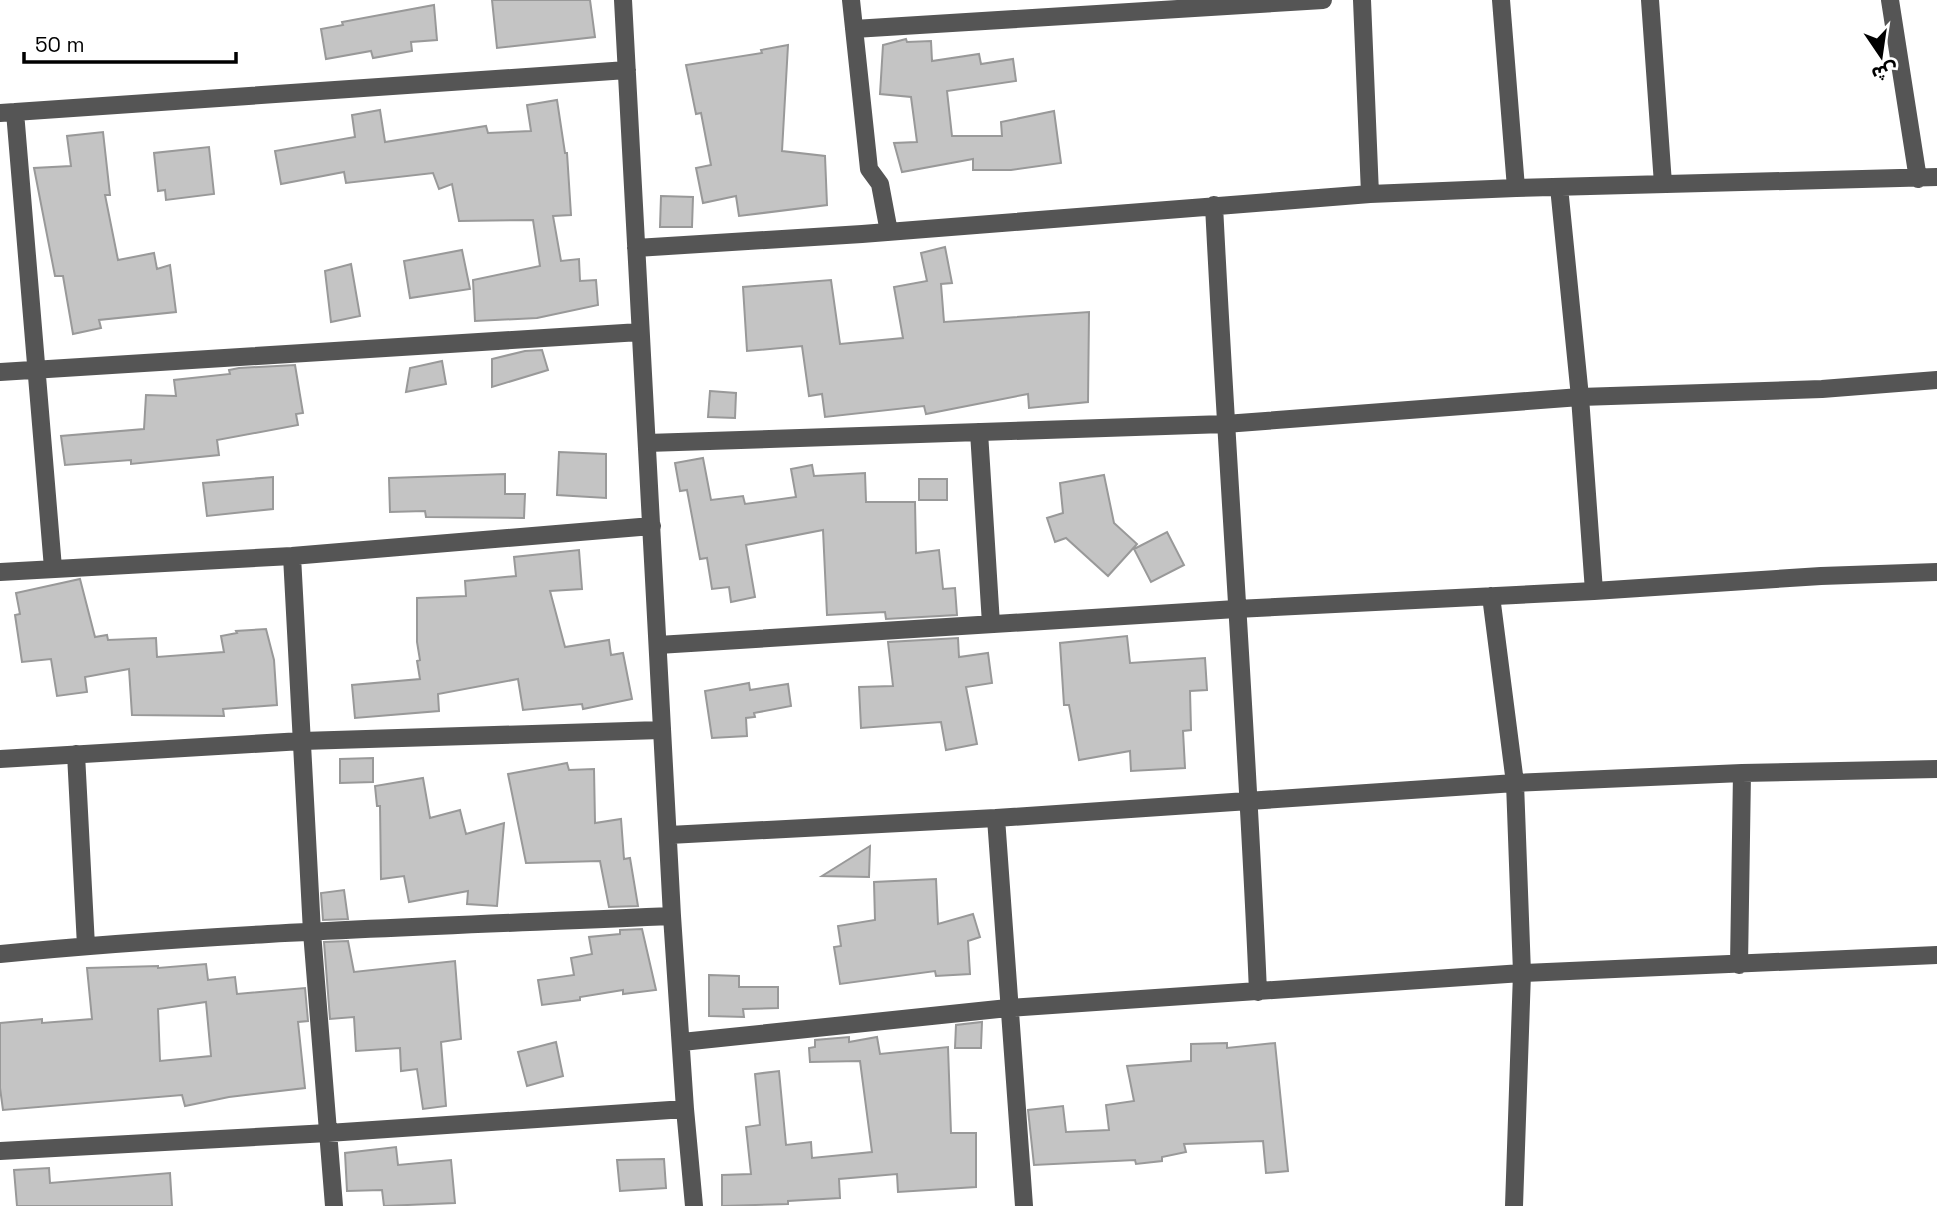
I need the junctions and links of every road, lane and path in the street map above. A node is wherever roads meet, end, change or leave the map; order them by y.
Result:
1 (623, 0) edge
2 (851, 0) edge
3 (1323, 0) edge
4 (1362, 0) edge
5 (1501, 0) edge
6 (1650, 0) edge
7 (1891, 0) edge
8 (854, 29) junction
9 (626, 70) junction
10 (7, 112) edge
11 (1937, 177) edge
12 (1918, 179) junction
13 (1663, 184) junction
14 (1559, 187) junction
15 (1516, 188) junction
16 (1370, 194) junction
17 (1214, 205) junction
18 (889, 232) junction
19 (636, 248) junction
20 (640, 332) junction
21 (37, 370) junction
22 (0, 372) edge
23 (1937, 380) edge
24 (1580, 397) junction
25 (1225, 424) junction
26 (979, 432) junction
27 (647, 443) junction
28 (652, 526) junction
29 (292, 556) junction
30 (53, 568) junction
31 (0, 572) edge
32 (1937, 572) edge
33 (1594, 591) junction
34 (1491, 596) junction
35 (1236, 609) junction
36 (991, 624) junction
37 (658, 645) junction
38 (661, 730) junction
39 (302, 741) junction
40 (76, 754) junction
41 (0, 759) edge
42 (1937, 769) edge
43 (1742, 774) junction
44 (1516, 783) junction
45 (1250, 800) junction
46 (996, 818) junction
47 (669, 835) junction
48 (672, 916) junction
49 (312, 932) junction
50 (86, 946) junction
51 (0, 954) edge
52 (1937, 955) edge
53 (1739, 965) junction
54 (1522, 973) junction
55 (1258, 992) junction
56 (1008, 1008) junction
57 (682, 1042) junction
58 (685, 1109) junction
59 (328, 1133) junction
60 (0, 1151) edge
61 (334, 1206) edge
62 (694, 1206) edge
63 (1024, 1206) edge
64 (1514, 1206) edge

1 - 9 street
2 - 8 street
3 - 8 street
4 - 16 street
5 - 15 street
6 - 13 street
7 - 12 street
8 - 18 street
9 - 10 street
9 - 19 street
10 - 21 street
11 - 12 street
12 - 13 street
13 - 14 street
14 - 15 street
14 - 24 street
15 - 16 street
16 - 17 street
17 - 18 street
17 - 25 street
18 - 19 street
19 - 20 street
20 - 21 street
20 - 27 street
21 - 22 street
21 - 30 street
23 - 24 street
24 - 25 street
24 - 33 street
25 - 26 street
25 - 35 street
26 - 27 street
26 - 36 street
27 - 28 street
28 - 29 street
28 - 37 street
29 - 30 street
29 - 39 street
30 - 31 street
32 - 33 street
33 - 34 street
34 - 35 street
34 - 44 street
35 - 36 street
35 - 45 street
36 - 37 street
37 - 38 street
38 - 39 street
38 - 47 street
39 - 40 street
39 - 49 street
40 - 41 street
40 - 50 street
42 - 43 street
43 - 44 street
43 - 53 street
44 - 45 street
44 - 54 street
45 - 46 street
45 - 55 street
46 - 47 street
46 - 56 street
47 - 48 street
48 - 49 street
48 - 57 street
49 - 50 street
49 - 59 street
50 - 51 street
52 - 53 street
53 - 54 street
54 - 55 street
54 - 64 street
55 - 56 street
56 - 57 street
56 - 63 street
57 - 58 street
58 - 59 street
58 - 62 street
59 - 60 street
59 - 61 street

